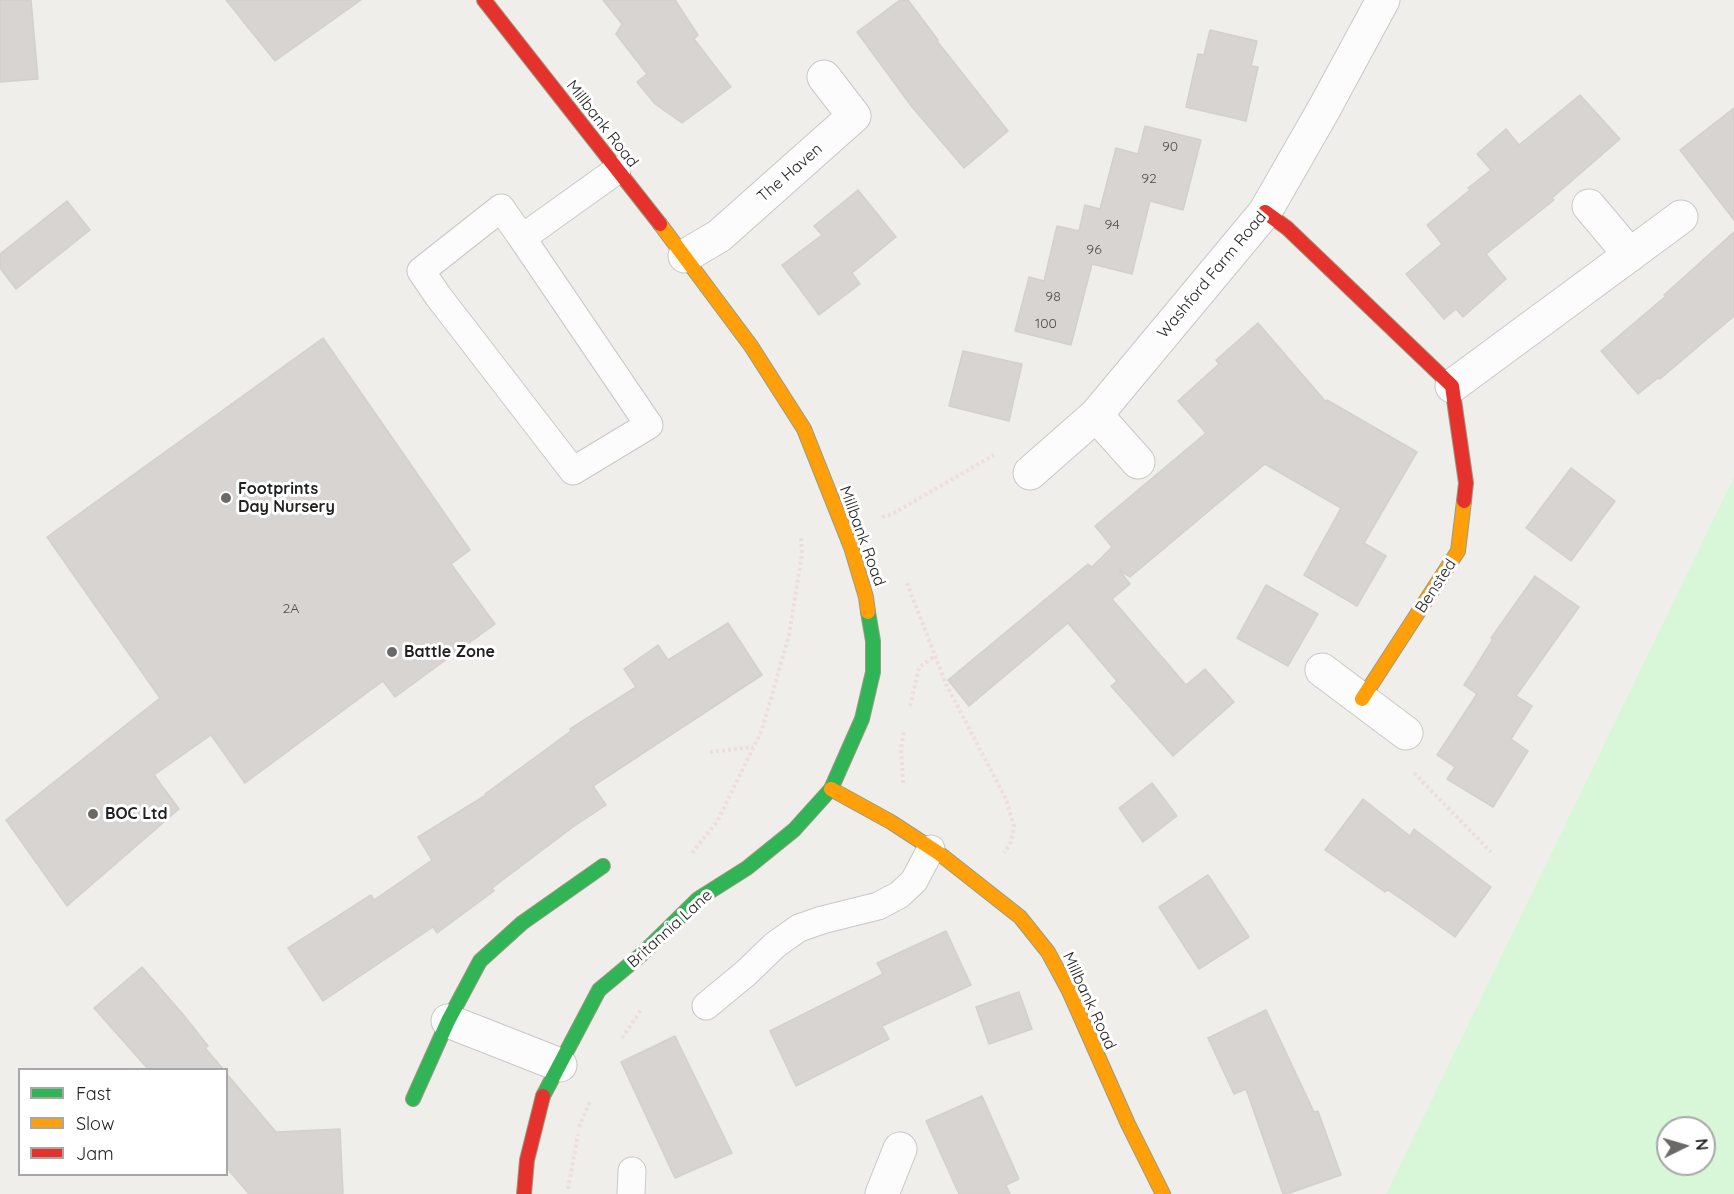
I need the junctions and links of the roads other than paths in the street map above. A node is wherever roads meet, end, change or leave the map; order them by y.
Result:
1 (484, 0) edge
2 (1383, 0) edge
3 (824, 77) dead end
4 (617, 170) junction
5 (1589, 206) dead end
6 (1265, 213) junction
7 (1681, 217) dead end
8 (522, 238) junction
9 (1629, 255) junction
10 (685, 256) junction
11 (1452, 386) junction
12 (1095, 415) junction
13 (1138, 462) dead end
14 (1030, 473) road end
15 (1322, 670) dead end
16 (1362, 699) junction
17 (1406, 733) dead end
18 (831, 789) junction
19 (931, 849) junction
20 (603, 866) dead end
21 (706, 1006) dead end
22 (448, 1021) junction
23 (560, 1065) junction
24 (412, 1099) dead end
25 (900, 1149) dead end
26 (524, 1194) edge
27 (882, 1194) edge
28 (1163, 1194) edge

1 - 4 street, Millbank Road
2 - 6 street, Washford Farm Road
3 - 10 street, The Haven
4 - 8 lane
4 - 10 street, Millbank Road
5 - 9 street
6 - 11 street
6 - 12 street, Washford Farm Road
7 - 9 street
8 - 8 lane
9 - 11 street
10 - 18 street, Millbank Road
11 - 16 street, Bensted
12 - 13 street
12 - 14 street, Washford Farm Road
15 - 16 street
16 - 17 street
18 - 19 street, Millbank Road
18 - 23 street, Britannia Lane
19 - 21 lane
19 - 28 street, Millbank Road
20 - 22 street
22 - 23 street
22 - 24 street
23 - 26 street, Britannia Lane
25 - 27 street

